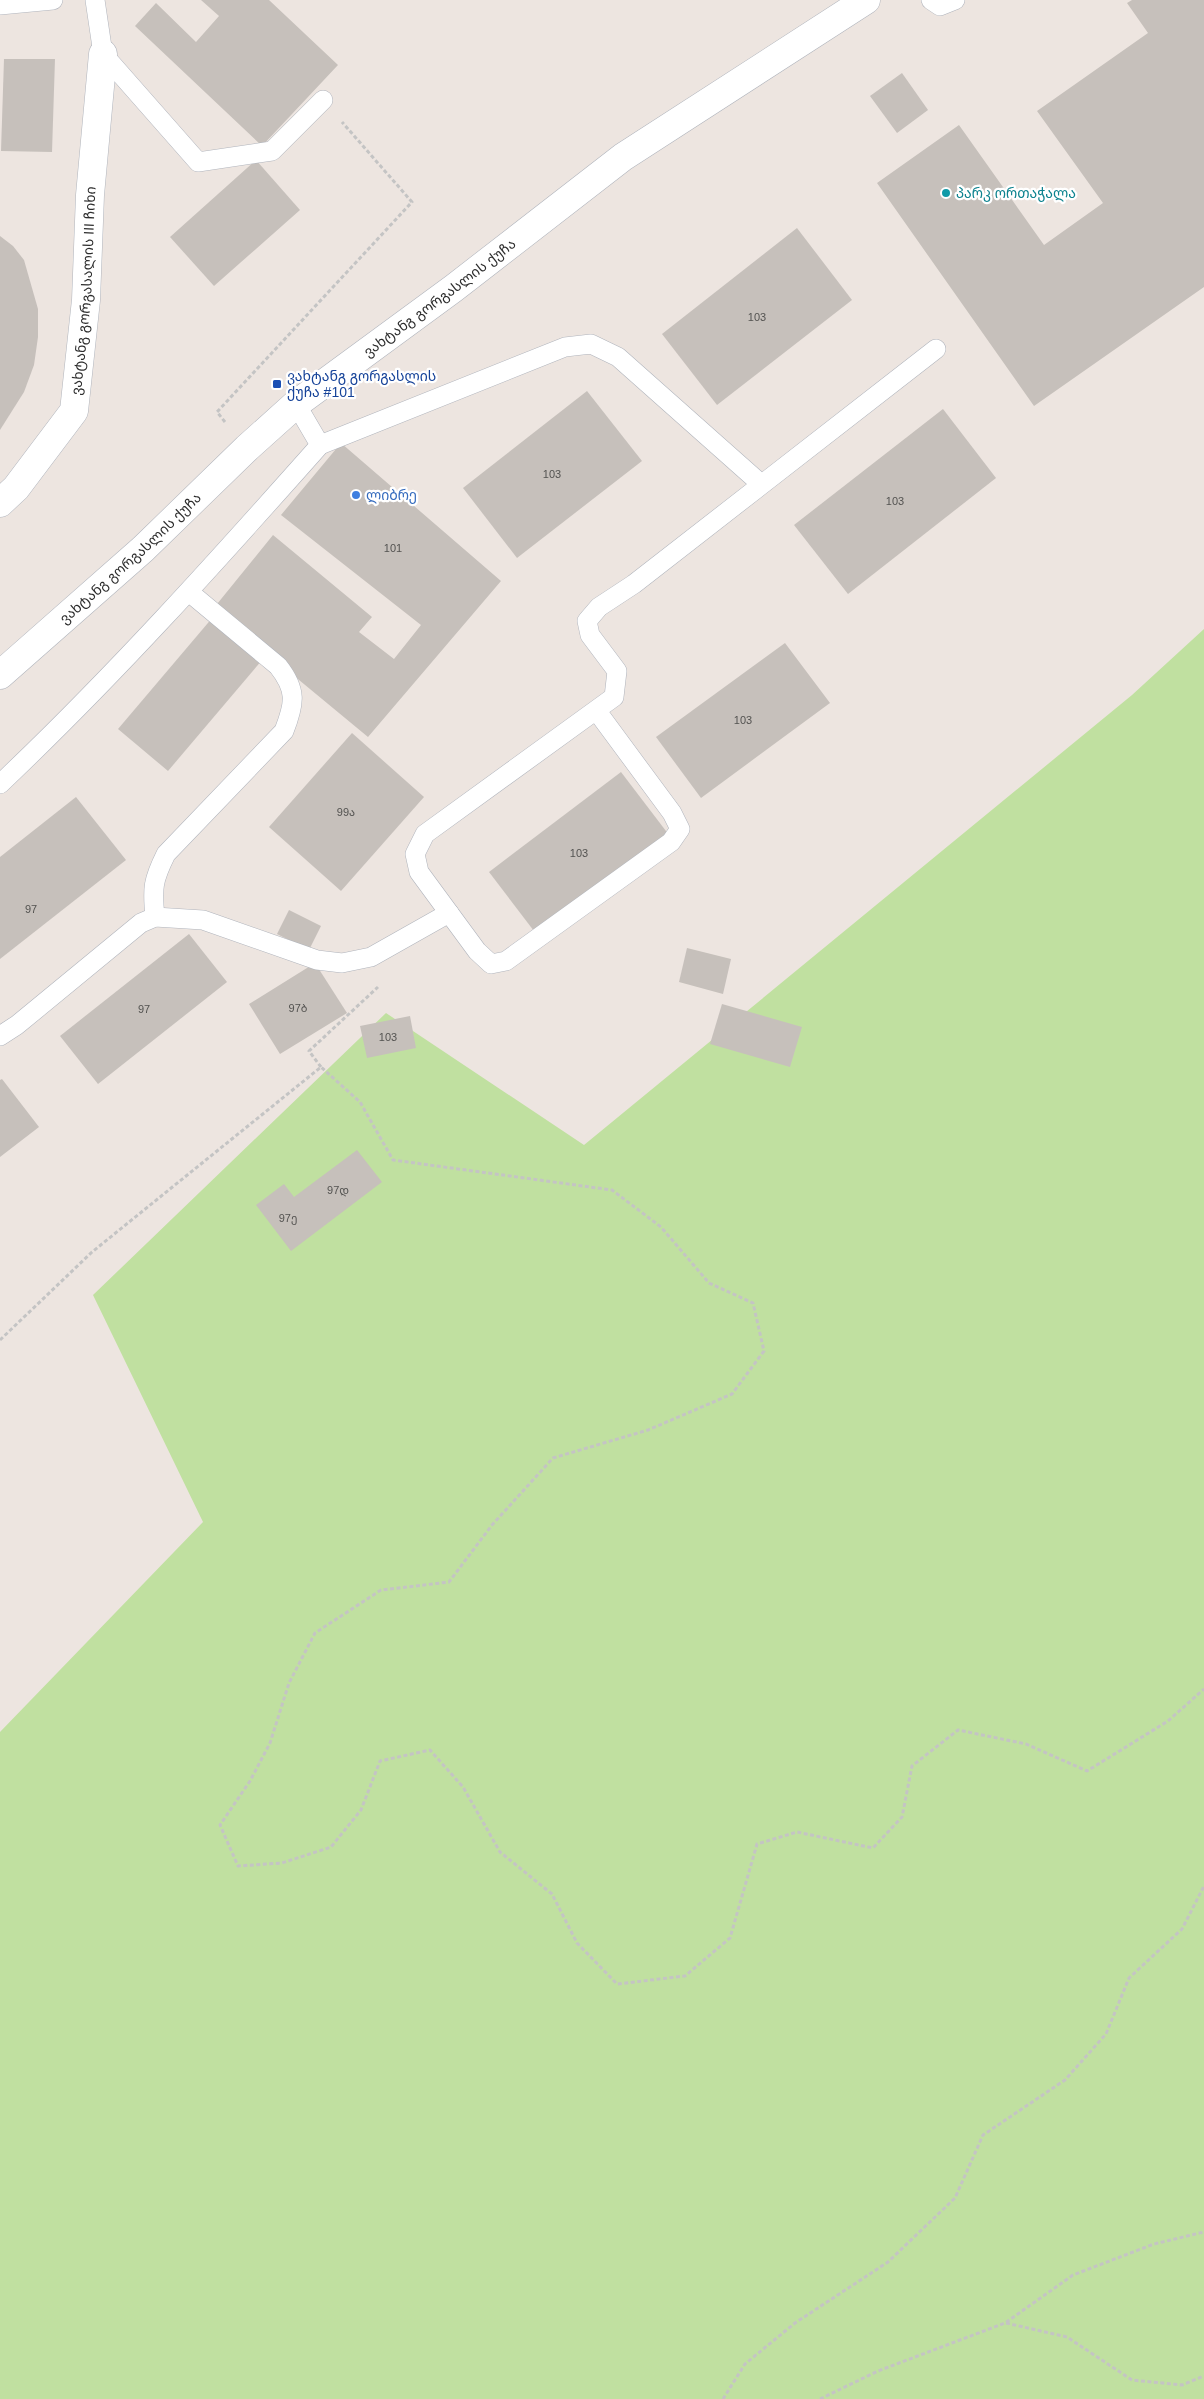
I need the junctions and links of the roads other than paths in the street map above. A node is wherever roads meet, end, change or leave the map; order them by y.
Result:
1 (53, 0) edge
2 (95, 0) edge
3 (866, 0) edge
4 (931, 0) edge
5 (955, 0) edge
6 (0, 5) edge
7 (103, 54) junction
8 (323, 100) road end
9 (936, 349) dead end
10 (296, 404) junction
11 (320, 445) junction
12 (762, 484) junction
13 (0, 503) edge
14 (189, 592) junction
15 (0, 675) edge
16 (596, 710) junction
17 (0, 784) edge
18 (449, 913) junction
19 (155, 917) junction
20 (0, 1036) edge

1 - 6 lane
2 - 7 lane
3 - 10 street, ვახტანგ გორგასლის ქუჩა
4 - 5 lane
7 - 8 lane
7 - 13 street, ვახტანგ გორგასალის III ჩიხი
9 - 12 lane
10 - 11 lane
10 - 15 street, ვახტანგ გორგასლის ქუჩა
11 - 12 lane
11 - 14 lane
12 - 16 lane
14 - 17 lane
14 - 19 lane
16 - 18 lane
16 - 18 lane
18 - 19 lane
19 - 20 lane

